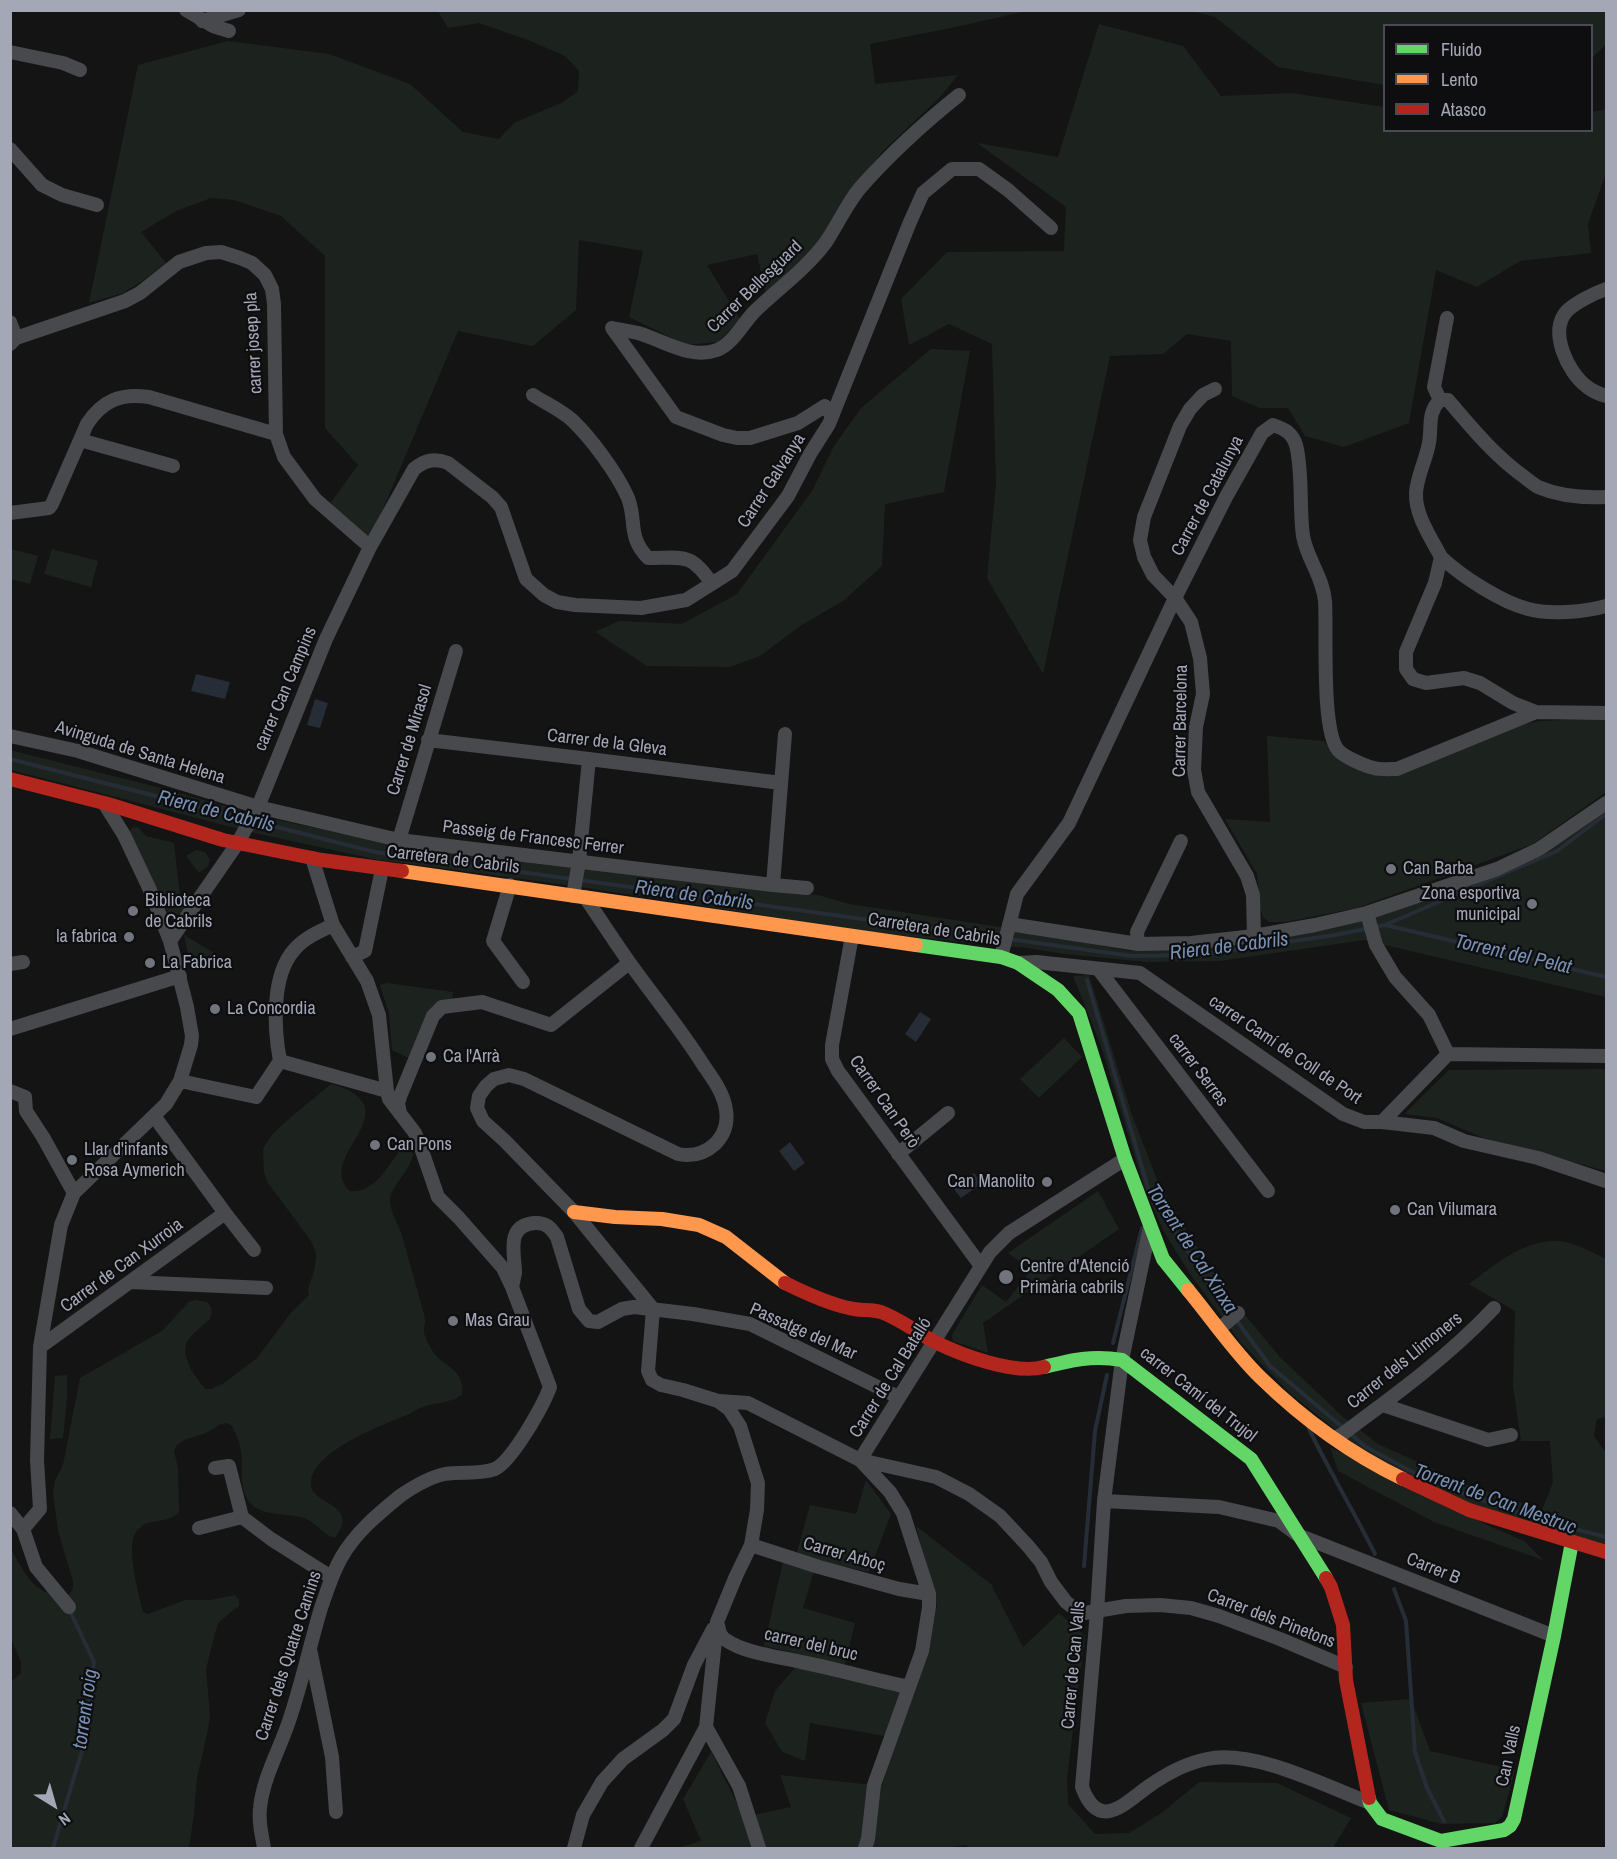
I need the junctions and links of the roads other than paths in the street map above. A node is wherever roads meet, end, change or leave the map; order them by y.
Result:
1 (186, 10) edge
2 (239, 10) edge
3 (202, 21) junction
4 (229, 31) dead end
5 (10, 52) edge
6 (80, 70) dead end
7 (959, 95) dead end
8 (10, 149) edge
9 (96, 205) dead end
10 (1051, 228) dead end
11 (1606, 289) edge
12 (1447, 318) dead end
13 (10, 322) edge
14 (13, 341) edge
15 (1215, 389) dead end
16 (533, 395) dead end
17 (1606, 396) edge
18 (1440, 400) junction
19 (832, 416) junction
20 (276, 434) junction
21 (80, 440) junction
22 (173, 466) dead end
23 (1606, 498) edge
24 (10, 513) edge
25 (370, 547) junction
26 (1441, 557) junction
27 (712, 584) junction
28 (1175, 598) junction
29 (1606, 606) edge
30 (456, 651) dead end
31 (1536, 712) junction
32 (1606, 713) edge
33 (785, 734) dead end
34 (10, 736) edge
35 (428, 740) junction
36 (589, 759) junction
37 (10, 779) edge
38 (781, 783) junction
39 (104, 803) junction
40 (1606, 803) edge
41 (256, 811) junction
42 (239, 839) junction
43 (399, 840) junction
44 (1181, 841) dead end
45 (312, 858) junction
46 (578, 865) junction
47 (382, 870) junction
48 (510, 885) junction
49 (773, 885) junction
50 (807, 888) dead end
51 (578, 894) junction
52 (1370, 923) junction
53 (333, 925) junction
54 (1009, 927) junction
55 (171, 935) junction
56 (852, 936) junction
57 (1254, 936) junction
58 (1138, 944) junction
59 (1002, 953) junction
60 (352, 957) junction
61 (629, 963) junction
62 (1018, 963) junction
63 (1099, 970) junction
64 (180, 976) junction
65 (523, 982) dead end
66 (10, 1029) edge
67 (1448, 1054) junction
68 (1606, 1056) edge
69 (280, 1061) junction
70 (180, 1081) junction
71 (10, 1091) edge
72 (387, 1091) junction
73 (400, 1113) junction
74 (948, 1113) dead end
75 (154, 1116) junction
76 (1382, 1122) junction
77 (898, 1154) junction
78 (1125, 1159) junction
79 (1606, 1181) edge
80 (1268, 1191) dead end
81 (74, 1193) junction
82 (574, 1212) junction
83 (225, 1213) junction
84 (1150, 1227) junction
85 (254, 1250) dead end
86 (981, 1266) junction
87 (130, 1282) junction
88 (512, 1287) junction
89 (266, 1288) dead end
90 (1494, 1308) dead end
91 (652, 1309) junction
92 (935, 1342) junction
93 (40, 1347) junction
94 (1122, 1360) junction
95 (898, 1396) junction
96 (718, 1401) junction
97 (1383, 1405) junction
98 (1342, 1433) junction
99 (1510, 1435) dead end
100 (860, 1460) junction
101 (215, 1468) dead end
102 (1104, 1501) junction
103 (10, 1513) edge
104 (242, 1517) junction
105 (199, 1528) dead end
106 (22, 1529) junction
107 (1298, 1535) junction
108 (1572, 1542) junction
109 (751, 1545) junction
110 (1606, 1552) edge
111 (331, 1577) junction
112 (929, 1594) junction
113 (69, 1608) dead end
114 (1097, 1612) junction
115 (717, 1622) junction
116 (1554, 1636) junction
117 (309, 1645) junction
118 (1346, 1667) junction
119 (909, 1687) junction
120 (706, 1727) junction
121 (1370, 1803) junction
122 (336, 1812) dead end
123 (260, 1825) junction
124 (1441, 1845) edge
125 (253, 1848) edge
126 (264, 1848) edge
127 (574, 1848) edge
128 (641, 1848) edge
129 (759, 1848) edge
130 (865, 1848) edge

1 - 3 street
2 - 3 street
3 - 4 street
5 - 6 street
7 - 19 street, Carrer Bellesguard
8 - 9 street
10 - 19 street, Carrer Galvanya
11 - 17 street
12 - 18 street
13 - 14 street
14 - 20 street, carrer josep pla
15 - 28 street, Carrer Barcelona
16 - 27 street
18 - 23 street
18 - 26 street
19 - 27 street, Carrer Galvanya
20 - 21 street
20 - 25 street
21 - 22 street
21 - 24 street
25 - 27 street, Carrer Galvanya
25 - 41 street, carrer Can Campins
26 - 29 street
26 - 31 street
28 - 31 street, Carrer de Catalunya
28 - 54 street, Carrer de Catalunya
28 - 57 street, Carrer Barcelona
30 - 35 street, Carrer de Mirasol
31 - 32 street
33 - 38 street
34 - 41 street, Avinguda de Santa Helena
35 - 36 street, Carrer de la Gleva
35 - 43 street, Carrer de Mirasol
36 - 38 street, Carrer de la Gleva
36 - 46 street
37 - 39 street, Carretera de Cabrils
38 - 49 street
39 - 42 street, Carretera de Cabrils
39 - 55 street
40 - 52 street
41 - 42 street, carrer Can Campins
41 - 43 street, Passeig de Francesc Ferrer
42 - 45 street, Carretera de Cabrils
42 - 55 street, carrer Can Campins
43 - 46 street, Passeig de Francesc Ferrer
44 - 58 street
45 - 47 street, Carretera de Cabrils
45 - 53 street, Carrer dels Quatre Camins
46 - 49 street, Passeig de Francesc Ferrer
46 - 51 street
47 - 48 street, Carretera de Cabrils
47 - 60 street
48 - 51 street, Carretera de Cabrils
48 - 65 street
49 - 50 street, Passeig de Francesc Ferrer
51 - 56 street, Carretera de Cabrils
51 - 61 street
52 - 57 street
52 - 67 street
53 - 60 street, Carrer dels Quatre Camins
53 - 69 street
54 - 58 street
54 - 59 street, Carrer de Catalunya
55 - 64 street
56 - 59 street, Carretera de Cabrils
56 - 77 street, Carrer Can Però
57 - 58 street
59 - 62 street, Carretera de Cabrils
60 - 72 street, Carrer dels Quatre Camins
61 - 73 street
61 - 82 street
62 - 63 street, carrer Camí de Coll de Port
62 - 78 street, Carretera de Cabrils
63 - 76 street, carrer Camí de Coll de Port
63 - 80 street, carrer Serres
64 - 66 street
64 - 70 street
67 - 68 street
67 - 76 street
69 - 70 street
69 - 72 street
70 - 75 street
71 - 81 street
72 - 73 street, Carrer dels Quatre Camins
73 - 88 street, Carrer dels Quatre Camins
74 - 77 street
75 - 81 street
75 - 83 street
76 - 79 street, carrer Camí de Coll de Port
77 - 86 street, Carrer Can Però
78 - 84 street, Carretera de Cabrils
78 - 86 street, Carrer de Cal Batalló
81 - 93 street
82 - 91 street
82 - 92 street, carrer Camí del Trujol
83 - 85 street
83 - 87 street, Carrer de Can Xurroia
84 - 94 street, Carrer de Can Valls
84 - 98 street, Carretera de Cabrils
86 - 92 street, Carrer de Cal Batalló
87 - 89 street
87 - 93 street, Carrer de Can Xurroia
88 - 91 street, Passatge del Mar
88 - 111 street, Carrer dels Quatre Camins
90 - 97 street, Carrer dels Llimoners
91 - 95 street, Passatge del Mar
91 - 96 street, Carrer dels Pinetons
92 - 94 street, carrer Camí del Trujol
92 - 95 street, Carrer de Cal Batalló
93 - 106 street
94 - 102 street, Carrer de Can Valls
94 - 107 street, carrer Camí del Trujol
95 - 100 street, Carrer de Cal Batalló
96 - 100 street, Carrer dels Pinetons
96 - 109 street
97 - 98 street, Carrer dels Llimoners
97 - 99 street
98 - 108 street, Carretera de Cabrils
100 - 112 street, Carrer de Cal Batalló
100 - 114 street, Carrer dels Pinetons
101 - 104 street
102 - 107 street, Carrer B
102 - 114 street, Carrer de Can Valls
103 - 106 street
104 - 105 street
104 - 111 street
106 - 113 street
107 - 116 street, Carrer B
107 - 118 street, carrer Camí del Trujol
108 - 110 street, Carretera de Cabrils
108 - 116 street, Can Valls
109 - 112 street, Carrer Arboç
109 - 115 street
111 - 117 street, Carrer dels Quatre Camins
112 - 119 street, Carrer de Cal Batalló
114 - 118 street, Carrer dels Pinetons
114 - 121 street, Carrer de Can Valls
115 - 119 street, carrer del bruc
115 - 120 street
115 - 127 street
116 - 124 street, Can Valls
117 - 122 street
117 - 123 street, Carrer dels Quatre Camins
118 - 121 street, carrer Camí del Trujol
119 - 130 street, Carrer de Cal Batalló
120 - 128 street
120 - 129 street
121 - 124 street, Can Valls
123 - 125 street
123 - 126 street, Carrer dels Quatre Camins

